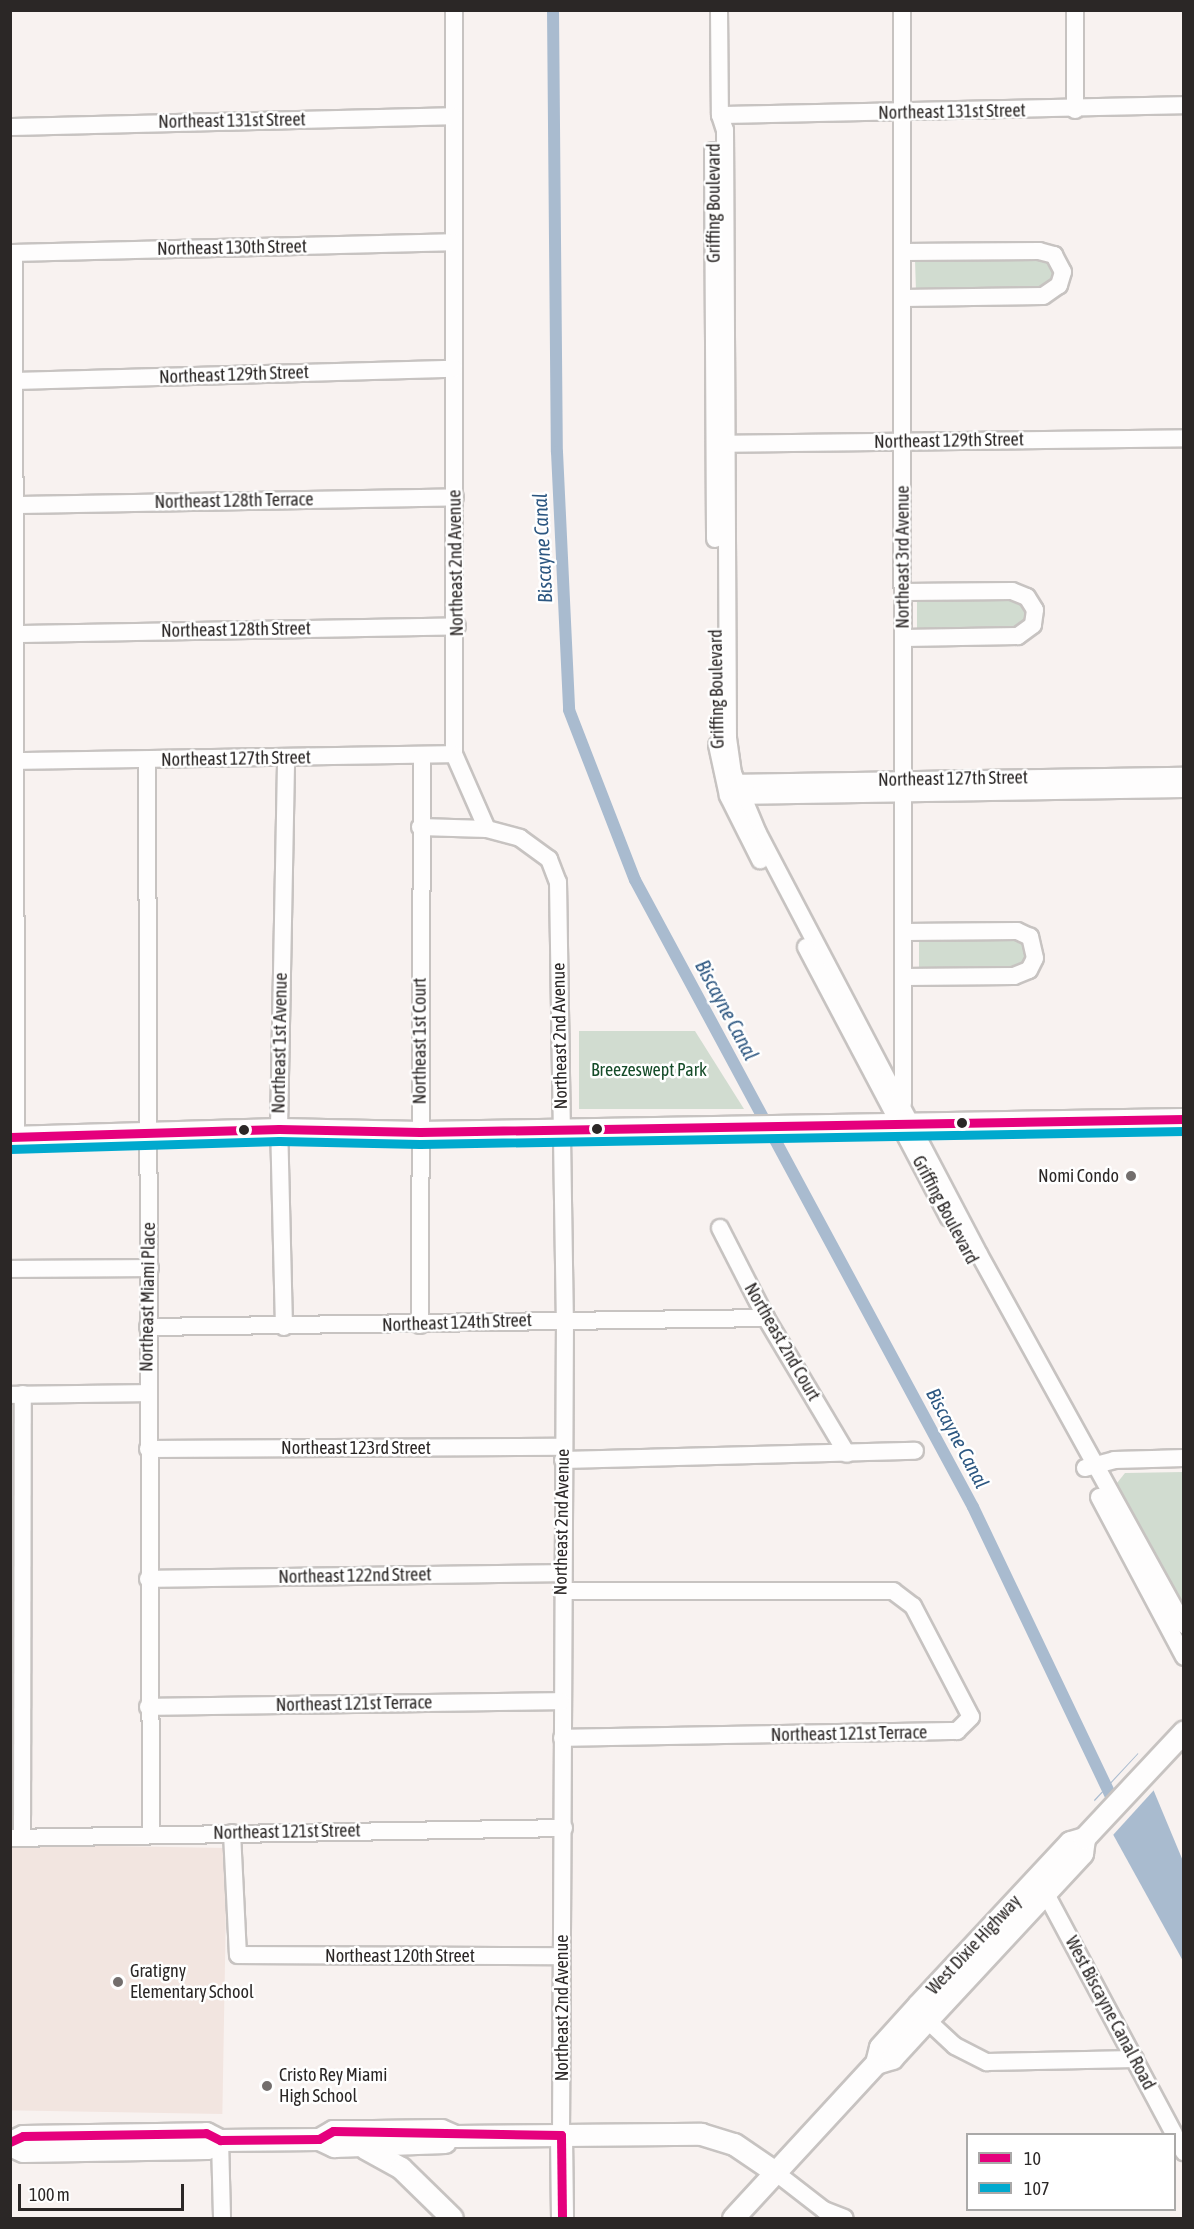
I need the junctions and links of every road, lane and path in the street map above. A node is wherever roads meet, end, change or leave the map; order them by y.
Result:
1 (454, 10) edge
2 (719, 10) edge
3 (902, 10) edge
4 (1075, 10) edge
5 (1184, 105) edge
6 (1075, 110) junction
7 (901, 112) junction
8 (720, 115) junction
9 (453, 116) junction
10 (10, 126) edge
11 (454, 242) junction
12 (903, 252) junction
13 (12, 254) edge
14 (903, 298) junction
15 (454, 369) junction
16 (14, 381) junction
17 (1184, 438) edge
18 (903, 447) junction
19 (1184, 448) edge
20 (720, 449) junction
21 (455, 497) junction
22 (13, 506) junction
23 (903, 592) junction
24 (457, 626) junction
25 (15, 634) junction
26 (904, 638) junction
27 (13, 693) edge
28 (454, 754) junction
29 (422, 756) junction
30 (286, 759) junction
31 (147, 760) junction
32 (17, 761) junction
33 (1184, 776) edge
34 (904, 786) junction
35 (732, 789) junction
36 (1184, 789) edge
37 (420, 827) junction
38 (487, 829) junction
39 (904, 932) junction
40 (904, 977) junction
41 (904, 1116) junction
42 (1184, 1119) edge
43 (562, 1128) junction
44 (279, 1130) junction
45 (420, 1132) junction
46 (148, 1136) junction
47 (14, 1137) edge
48 (720, 1228) dead end
49 (150, 1268) junction
50 (10, 1269) edge
51 (565, 1318) junction
52 (766, 1318) junction
53 (420, 1325) junction
54 (148, 1327) junction
55 (284, 1327) junction
56 (147, 1393) junction
57 (17, 1394) edge
58 (148, 1449) junction
59 (915, 1451) dead end
60 (563, 1454) junction
61 (847, 1454) junction
62 (1184, 1458) edge
63 (1089, 1466) junction
64 (562, 1573) junction
65 (148, 1579) junction
66 (561, 1591) junction
67 (1184, 1625) edge
68 (1184, 1657) edge
69 (561, 1701) junction
70 (148, 1707) junction
71 (1184, 1731) edge
72 (562, 1738) junction
73 (564, 1828) junction
74 (232, 1833) junction
75 (151, 1835) junction
76 (16, 1838) edge
77 (1084, 1838) junction
78 (1045, 1892) junction
79 (562, 1956) junction
80 (927, 2020) junction
81 (1135, 2059) junction
82 (876, 2063) junction
83 (1173, 2133) edge
84 (561, 2135) junction
85 (455, 2136) junction
86 (1176, 2138) edge
87 (319, 2139) junction
88 (220, 2140) junction
89 (10, 2144) edge
90 (358, 2146) junction
91 (1184, 2152) edge
92 (775, 2172) junction
93 (222, 2218) edge
94 (452, 2218) edge
95 (562, 2218) edge
96 (733, 2218) edge
97 (845, 2218) edge

1 - 9 street, Northeast 2nd Avenue
2 - 8 street, Griffing Boulevard
3 - 7 street, Northeast 3rd Avenue
4 - 6 street
5 - 6 street, Northeast 131st Street
6 - 7 street, Northeast 131st Street
7 - 8 street, Northeast 131st Street
7 - 12 street, Northeast 3rd Avenue
8 - 20 street, Griffing Boulevard
9 - 10 street, Northeast 131st Street
9 - 11 street, Northeast 2nd Avenue
11 - 13 street, Northeast 130th Street
11 - 15 street, Northeast 2nd Avenue
12 - 14 street, Northeast 3rd Avenue
12 - 14 street
13 - 16 street
14 - 18 street, Northeast 3rd Avenue
15 - 16 street, Northeast 129th Street
15 - 21 street, Northeast 2nd Avenue
16 - 22 street
17 - 18 street, Northeast 129th Street
18 - 19 street, Northeast 129th Street
18 - 20 street, Northeast 129th Street
18 - 23 street, Northeast 3rd Avenue
20 - 35 street, Griffing Boulevard
21 - 22 street, Northeast 128th Terrace
21 - 24 street, Northeast 2nd Avenue
22 - 25 street
23 - 26 street, Northeast 3rd Avenue
23 - 26 street
24 - 25 street, Northeast 128th Street
24 - 28 street, Northeast 2nd Avenue
25 - 27 street
26 - 34 street, Northeast 3rd Avenue
27 - 32 street
28 - 29 street, Northeast 127th Street
28 - 38 street, Northeast 2nd Avenue
29 - 30 street, Northeast 127th Street
29 - 37 street, Northeast 1st Court
30 - 31 street, Northeast 127th Street
30 - 44 street, Northeast 1st Avenue
31 - 32 street, Northeast 127th Street
31 - 46 street, Northeast Miami Place
32 - 47 street
33 - 34 street, Northeast 127th Street
34 - 35 street, Northeast 127th Street
34 - 36 street, Northeast 127th Street
34 - 39 street, Northeast 3rd Avenue
35 - 41 street, Griffing Boulevard
37 - 38 street
37 - 45 street, Northeast 1st Court
38 - 43 street, Northeast 2nd Avenue
39 - 40 street, Northeast 3rd Avenue
39 - 40 street
40 - 41 street, Northeast 3rd Avenue
41 - 42 main road
41 - 43 main road
41 - 63 street, Griffing Boulevard
43 - 45 main road
43 - 51 street, Northeast 2nd Avenue
44 - 45 main road
44 - 46 main road
44 - 55 street, Northeast 1st Avenue
45 - 53 street, Northeast 1st Court
46 - 47 main road
46 - 49 street, Northeast Miami Place
48 - 52 street, Northeast 2nd Court
49 - 50 street
49 - 54 street, Northeast Miami Place
51 - 52 street, Northeast 124th Street
51 - 53 street, Northeast 124th Street
51 - 60 street, Northeast 2nd Avenue
52 - 61 street, Northeast 2nd Court
53 - 55 street, Northeast 124th Street
54 - 55 street, Northeast 124th Street
54 - 56 street, Northeast Miami Place
56 - 57 street
56 - 58 street, Northeast Miami Place
57 - 76 street
58 - 60 street, Northeast 123rd Street
58 - 65 street, Northeast Miami Place
59 - 61 street, Northeast 123rd Street
60 - 61 street, Northeast 123rd Street
60 - 64 street, Northeast 2nd Avenue
62 - 63 street
63 - 67 street, Griffing Boulevard
63 - 68 street, Griffing Boulevard
64 - 65 street, Northeast 122nd Street
64 - 66 street, Northeast 2nd Avenue
65 - 70 street, Northeast Miami Place
66 - 69 street, Northeast 2nd Avenue
66 - 72 street, Northeast 121st Terrace
69 - 70 street, Northeast 121st Terrace
69 - 72 street, Northeast 2nd Avenue
70 - 75 street, Northeast Miami Place
71 - 77 main road, West Dixie Highway
72 - 73 street, Northeast 2nd Avenue
73 - 74 street, Northeast 121st Street
73 - 79 street, Northeast 2nd Avenue
74 - 75 street, Northeast 121st Street
74 - 79 street, Northeast 120th Street
75 - 76 street, Northeast 121st Street
77 - 78 main road, West Dixie Highway
77 - 82 main road, West Dixie Highway
78 - 80 main road, West Dixie Highway
78 - 81 street, West Biscayne Canal Road
79 - 84 street, Northeast 2nd Avenue
80 - 81 street
80 - 82 main road, West Dixie Highway
81 - 83 street, West Biscayne Canal Road
82 - 92 main road, West Dixie Highway
84 - 85 main road
84 - 92 main road
84 - 95 main road, Northeast 2nd Avenue
85 - 87 main road
85 - 90 main road
86 - 91 street, West Biscayne Canal Road
87 - 88 main road
87 - 90 main road
88 - 89 main road
88 - 93 street
90 - 94 main road
92 - 96 main road, West Dixie Highway
92 - 97 street

